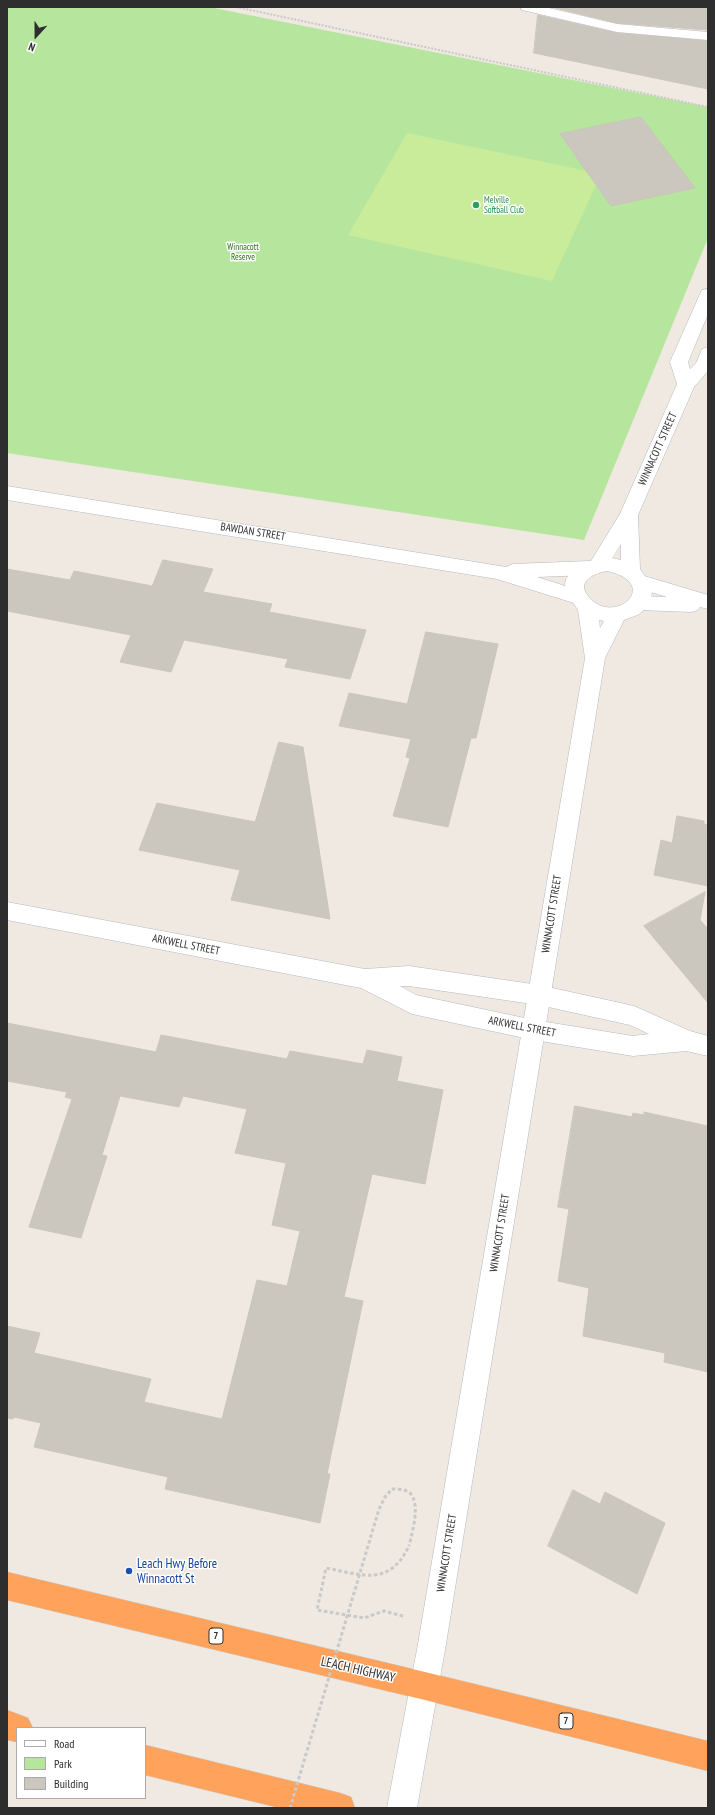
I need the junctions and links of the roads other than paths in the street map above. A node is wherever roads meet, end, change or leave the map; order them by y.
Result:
1 (527, 7) edge
2 (708, 36) edge
3 (708, 294) edge
4 (708, 353) edge
5 (686, 384) junction
6 (7, 493) edge
7 (629, 515) junction
8 (593, 566) junction
9 (498, 572) junction
10 (636, 576) junction
11 (582, 602) junction
12 (708, 602) edge
13 (639, 603) junction
14 (708, 606) edge
15 (617, 614) junction
16 (595, 658) junction
17 (7, 911) edge
18 (365, 979) junction
19 (539, 995) junction
20 (534, 1030) junction
21 (686, 1041) junction
22 (708, 1046) edge
23 (7, 1586) edge
24 (425, 1686) junction
25 (708, 1756) edge
26 (146, 1760) edge
27 (340, 1808) edge
28 (402, 1808) edge

1 - 2 street
3 - 5 street
4 - 5 street, WINNACOTT STREET
5 - 7 street, WINNACOTT STREET
6 - 9 street, BAWDAN STREET
7 - 8 street, WINNACOTT STREET
7 - 10 street, WINNACOTT STREET
8 - 9 street, BAWDAN STREET
8 - 10 street
8 - 11 street
9 - 11 street, BAWDAN STREET
10 - 12 street
10 - 13 street
11 - 15 street
11 - 16 street, WINNACOTT STREET
13 - 14 street
13 - 15 street
15 - 16 street, WINNACOTT STREET
16 - 19 street, WINNACOTT STREET
17 - 18 street, ARKWELL STREET
18 - 19 street, ARKWELL STREET
18 - 20 street, ARKWELL STREET
19 - 20 street, WINNACOTT STREET
19 - 21 street, ARKWELL STREET
20 - 21 street, ARKWELL STREET
20 - 24 street, WINNACOTT STREET
21 - 22 street, ARKWELL STREET
23 - 24 highway, LEACH HIGHWAY / 7
24 - 25 highway, LEACH HIGHWAY / 7
24 - 28 street, WINNACOTT STREET
26 - 27 highway

